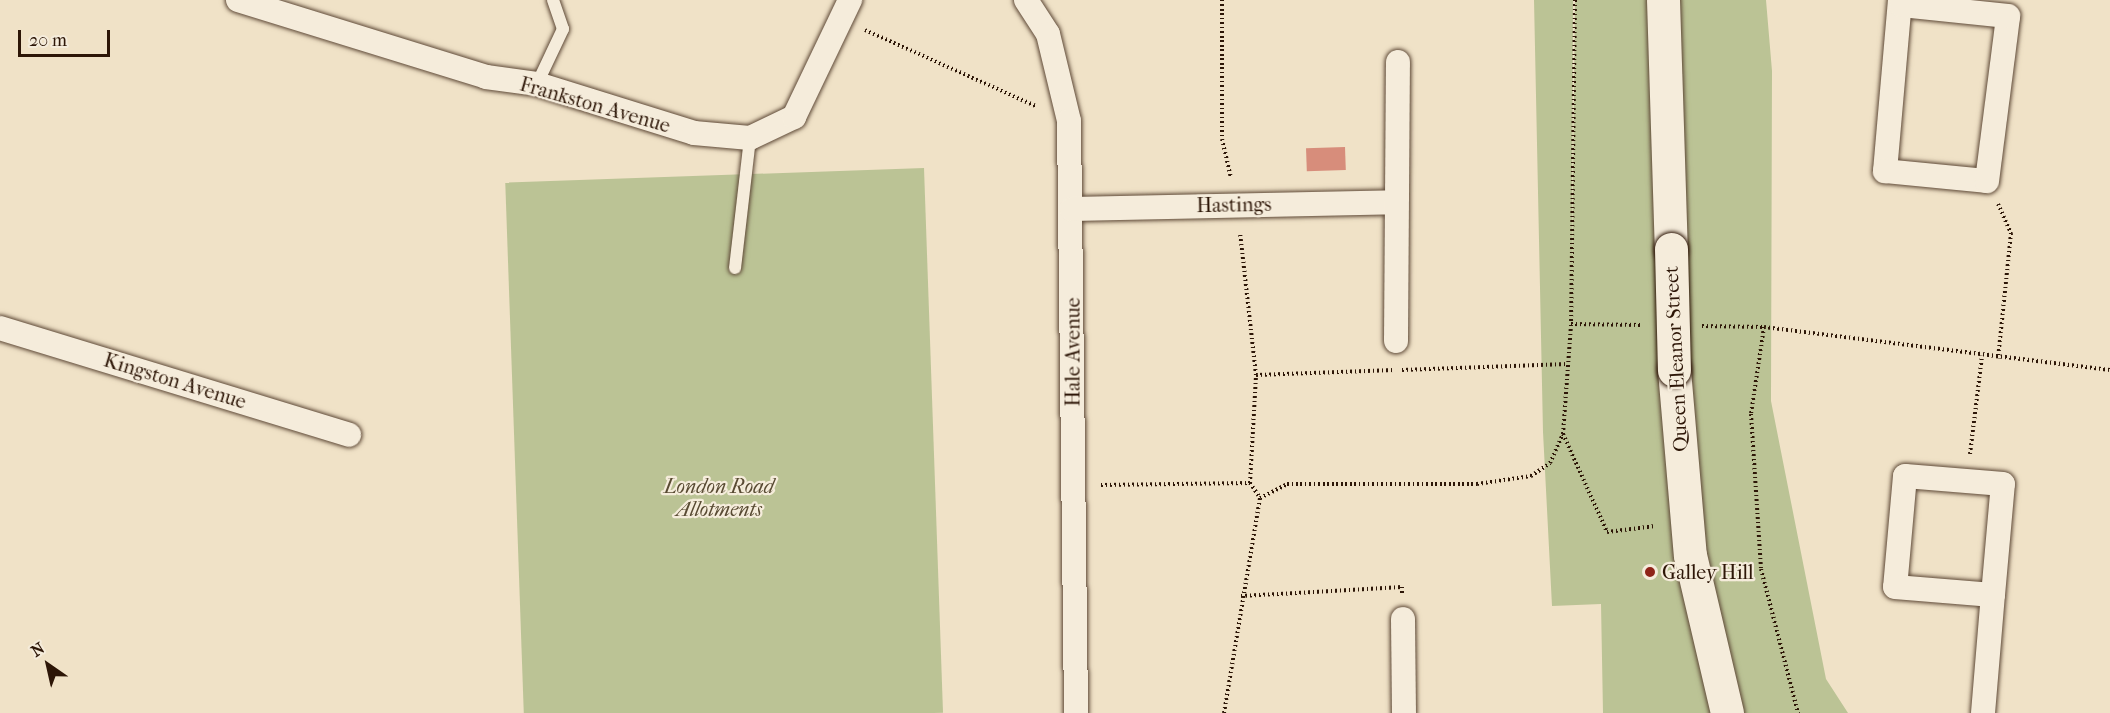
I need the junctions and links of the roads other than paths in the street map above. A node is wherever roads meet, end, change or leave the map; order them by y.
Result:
1 (238, 0) edge
2 (553, 0) edge
3 (1026, 0) edge
4 (1663, 0) edge
5 (1901, 2) edge
6 (844, 10) edge
7 (1398, 62) dead end
8 (537, 84) junction
9 (750, 138) junction
10 (1396, 202) junction
11 (1072, 208) junction
12 (735, 268) dead end
13 (0, 328) edge
14 (1396, 341) road end
15 (349, 435) dead end
16 (1993, 596) junction
17 (1403, 619) road end
18 (1076, 713) edge
19 (1404, 713) edge
20 (1727, 713) edge
21 (1983, 713) edge

1 - 8 street, Frankston Avenue
2 - 8 lane
3 - 11 street, Hale Avenue
4 - 20 street, Queen Eleanor Street, bridge
5 - 5 street
6 - 9 street
7 - 10 street
8 - 9 street, Frankston Avenue
9 - 12 lane
10 - 11 street, Hastings
10 - 14 street
11 - 18 street, Hale Avenue
13 - 15 street, Kingston Avenue
16 - 16 street
16 - 21 street
17 - 19 street

